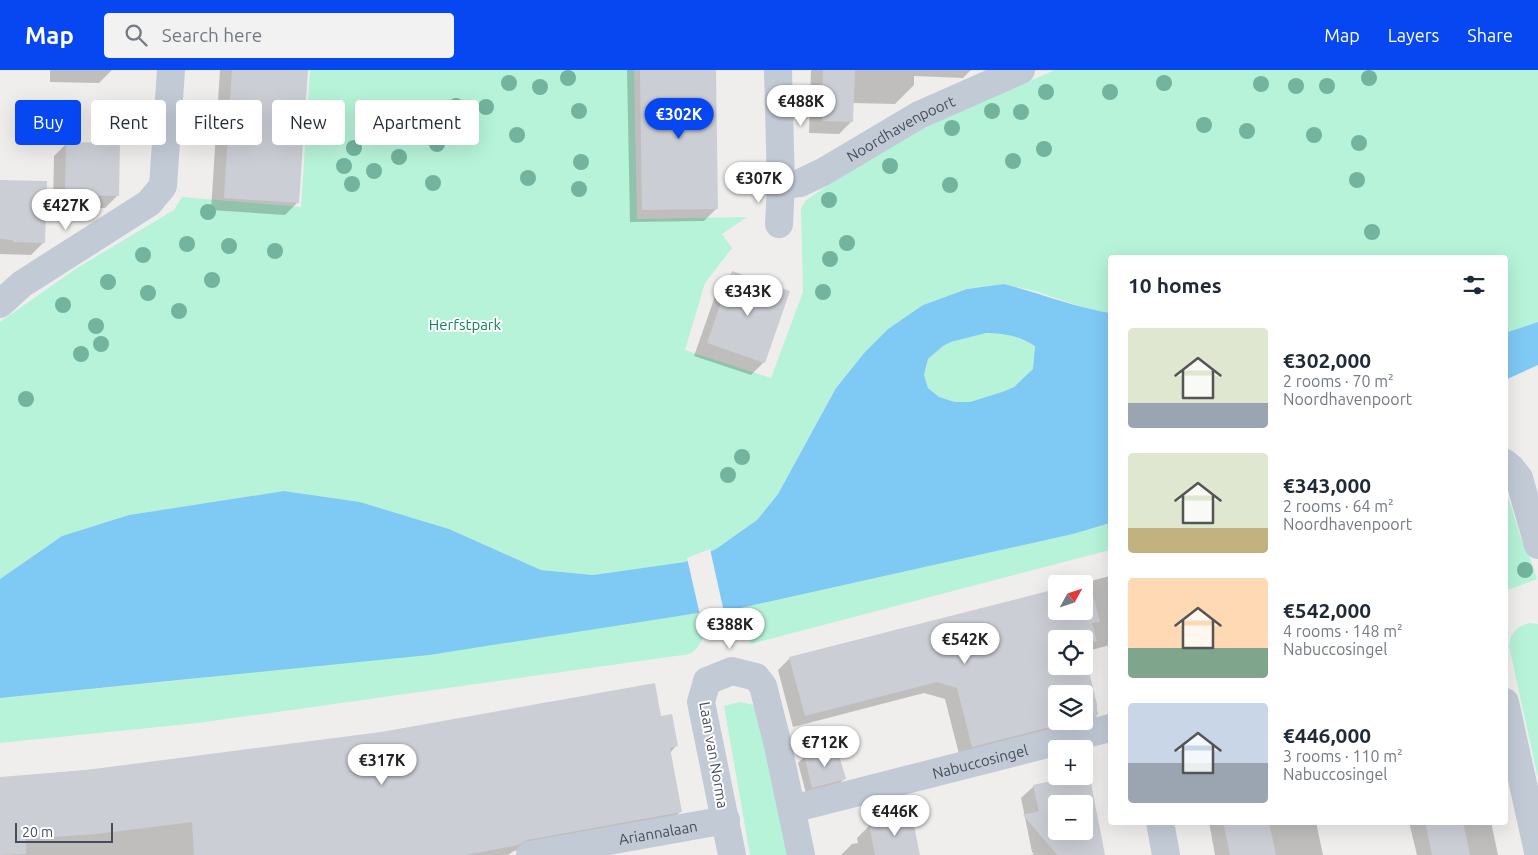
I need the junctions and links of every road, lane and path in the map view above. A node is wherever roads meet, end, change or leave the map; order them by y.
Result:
1 (171, 70) edge
2 (778, 70) edge
3 (1021, 70) edge
4 (781, 185) junction
5 (779, 224) dead end
6 (0, 304) edge
7 (1508, 466) edge
8 (1538, 545) edge
9 (1508, 716) edge
10 (1108, 729) edge
11 (792, 809) junction
12 (726, 820) junction
13 (1161, 825) edge
14 (1538, 852) edge
15 (530, 855) edge
16 (732, 855) edge
17 (801, 855) edge
18 (1166, 855) edge

1 - 6 street
2 - 4 street
3 - 4 street, Noordhavenpoort
4 - 5 street
7 - 8 street
9 - 14 street
10 - 11 street, Nabuccosingel
11 - 12 street, Laan van Norma
11 - 17 street, Laan van Norma
12 - 15 street, Ariannalaan
12 - 16 street, Laan van Norma
13 - 18 street

